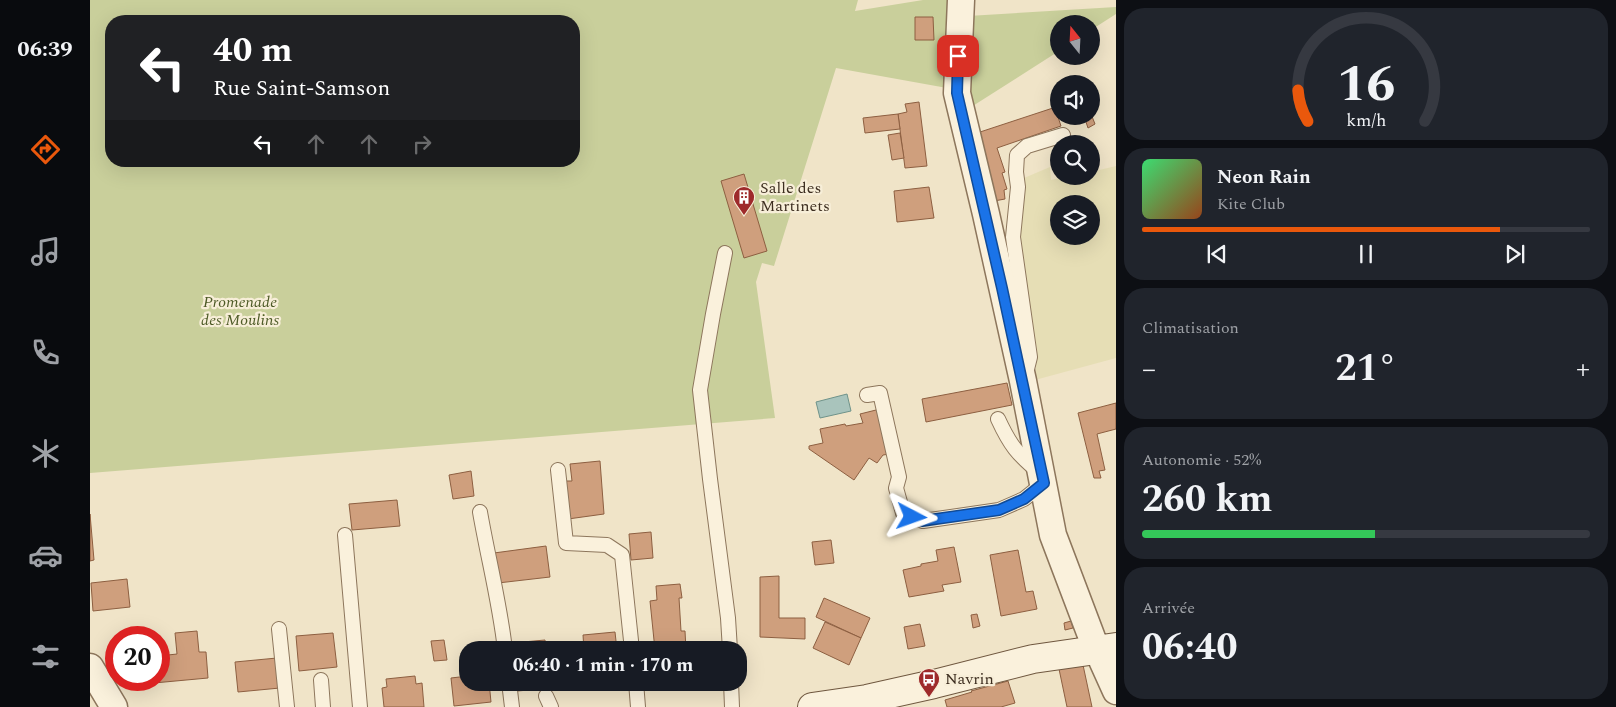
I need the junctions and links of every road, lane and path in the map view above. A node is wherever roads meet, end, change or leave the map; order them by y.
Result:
1 (961, 0) edge
2 (1050, 139) edge
3 (725, 254) dead end
4 (1023, 381) junction
5 (867, 395) dead end
6 (998, 419) dead end
7 (558, 470) dead end
8 (1042, 478) junction
9 (480, 512) dead end
10 (346, 535) dead end
11 (279, 630) dead end
12 (504, 641) edge
13 (631, 641) edge
14 (729, 641) edge
15 (1106, 648) edge
16 (90, 667) edge
17 (320, 680) dead end
18 (510, 691) edge
19 (637, 691) edge
20 (731, 691) edge
21 (1116, 692) edge
22 (114, 707) edge
23 (286, 707) edge
24 (323, 707) edge
25 (360, 707) edge
26 (512, 707) edge
27 (638, 707) edge
28 (732, 707) edge
29 (812, 707) edge

1 - 4 street
2 - 4 lane
3 - 14 lane
4 - 8 street
5 - 8 lane
6 - 8 lane
7 - 13 lane
8 - 15 street
9 - 12 lane
10 - 25 lane
11 - 23 lane
15 - 21 street
15 - 29 main road
16 - 22 street
17 - 24 lane
18 - 26 lane
19 - 27 lane
20 - 28 lane

